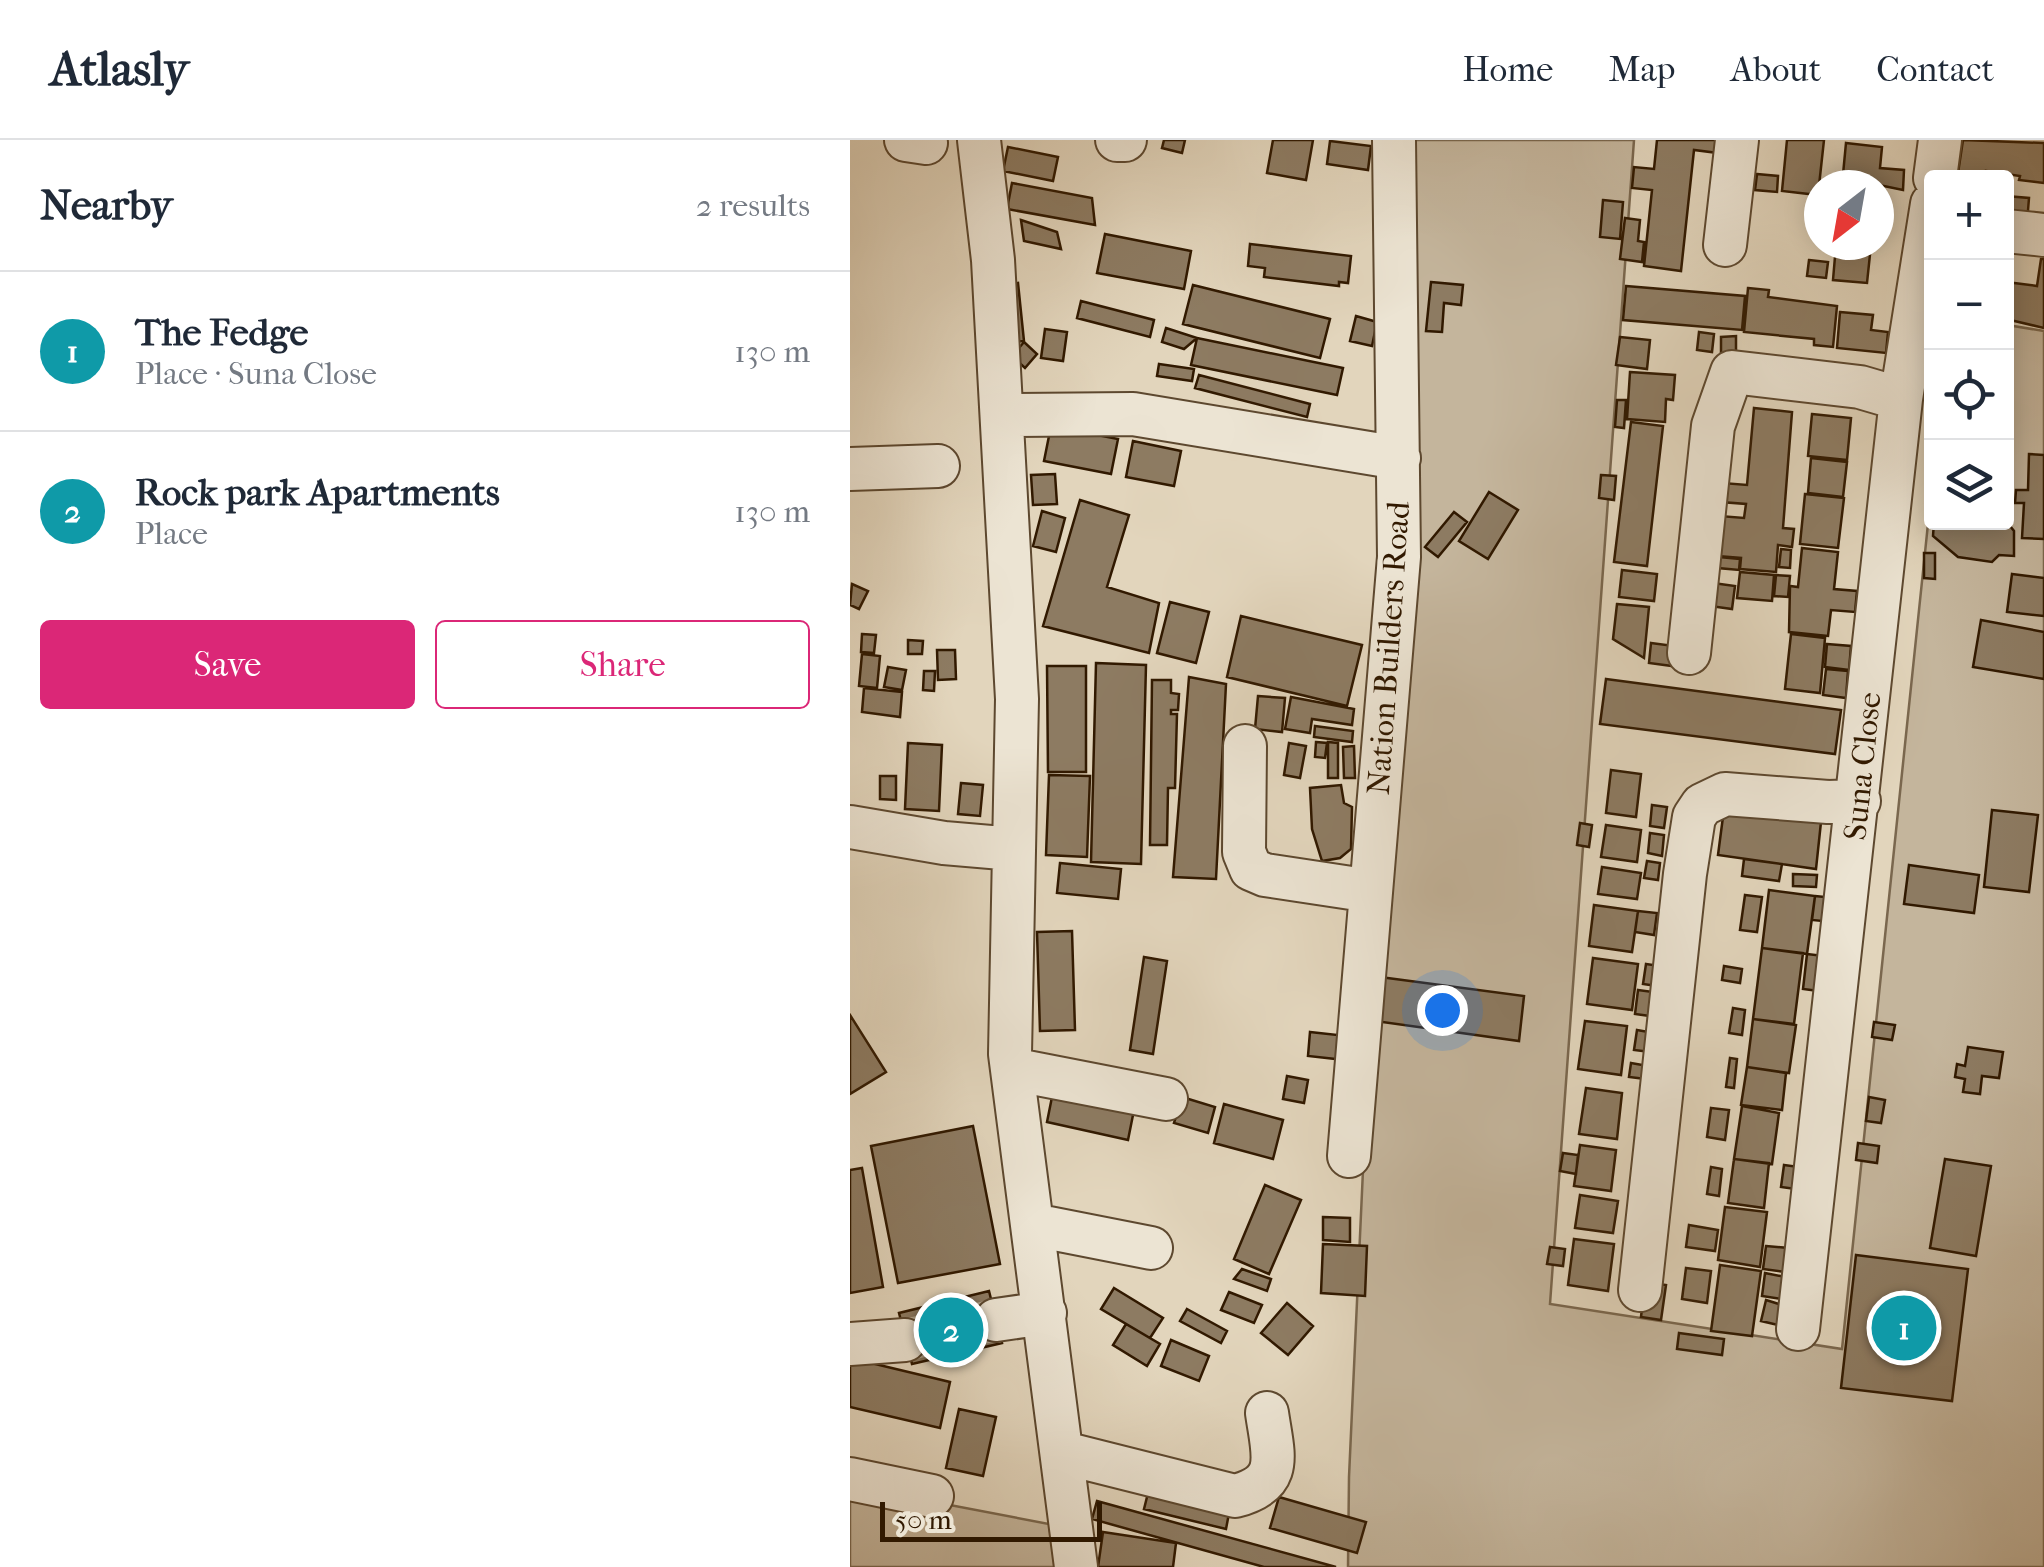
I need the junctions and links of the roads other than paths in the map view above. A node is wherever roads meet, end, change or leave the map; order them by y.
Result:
1 (979, 140) edge
2 (1117, 140) edge
3 (1125, 140) edge
4 (1394, 140) edge
5 (1737, 140) edge
6 (1940, 140) edge
7 (1936, 170) edge
8 (2014, 232) edge
9 (2044, 236) edge
10 (1725, 245) dead end
11 (1924, 258) edge
12 (1901, 399) junction
13 (1003, 415) junction
14 (1398, 458) junction
15 (938, 466) dead end
16 (850, 470) edge
17 (1689, 653) dead end
18 (1246, 746) dead end
19 (1859, 801) junction
20 (850, 827) edge
21 (1014, 848) junction
22 (1371, 891) junction
23 (1012, 1069) junction
24 (1166, 1099) dead end
25 (1349, 1156) dead end
26 (1034, 1225) junction
27 (1151, 1248) dead end
28 (1640, 1290) dead end
29 (1045, 1312) junction
30 (996, 1320) tunnel mouth
31 (1798, 1329) dead end
32 (906, 1340) tunnel mouth
33 (850, 1344) edge
34 (1267, 1413) dead end
35 (1064, 1453) junction
36 (850, 1479) edge
37 (932, 1496) dead end
38 (1076, 1567) edge

1 - 13 street
2 - 3 street
4 - 14 street, Nation Builders Road
5 - 10 street
6 - 7 street
8 - 9 street
11 - 12 street, Suna Close
12 - 17 street
12 - 19 street, Suna Close
13 - 14 street
13 - 21 street
14 - 22 street, Nation Builders Road
15 - 16 street
18 - 22 street
19 - 28 street
19 - 31 street, Suna Close
20 - 21 street
21 - 23 street
22 - 25 street, Nation Builders Road
23 - 24 street
23 - 26 street
26 - 27 street
26 - 29 street
29 - 30 street
29 - 35 street
32 - 33 street
34 - 35 street
35 - 38 street
36 - 37 street

